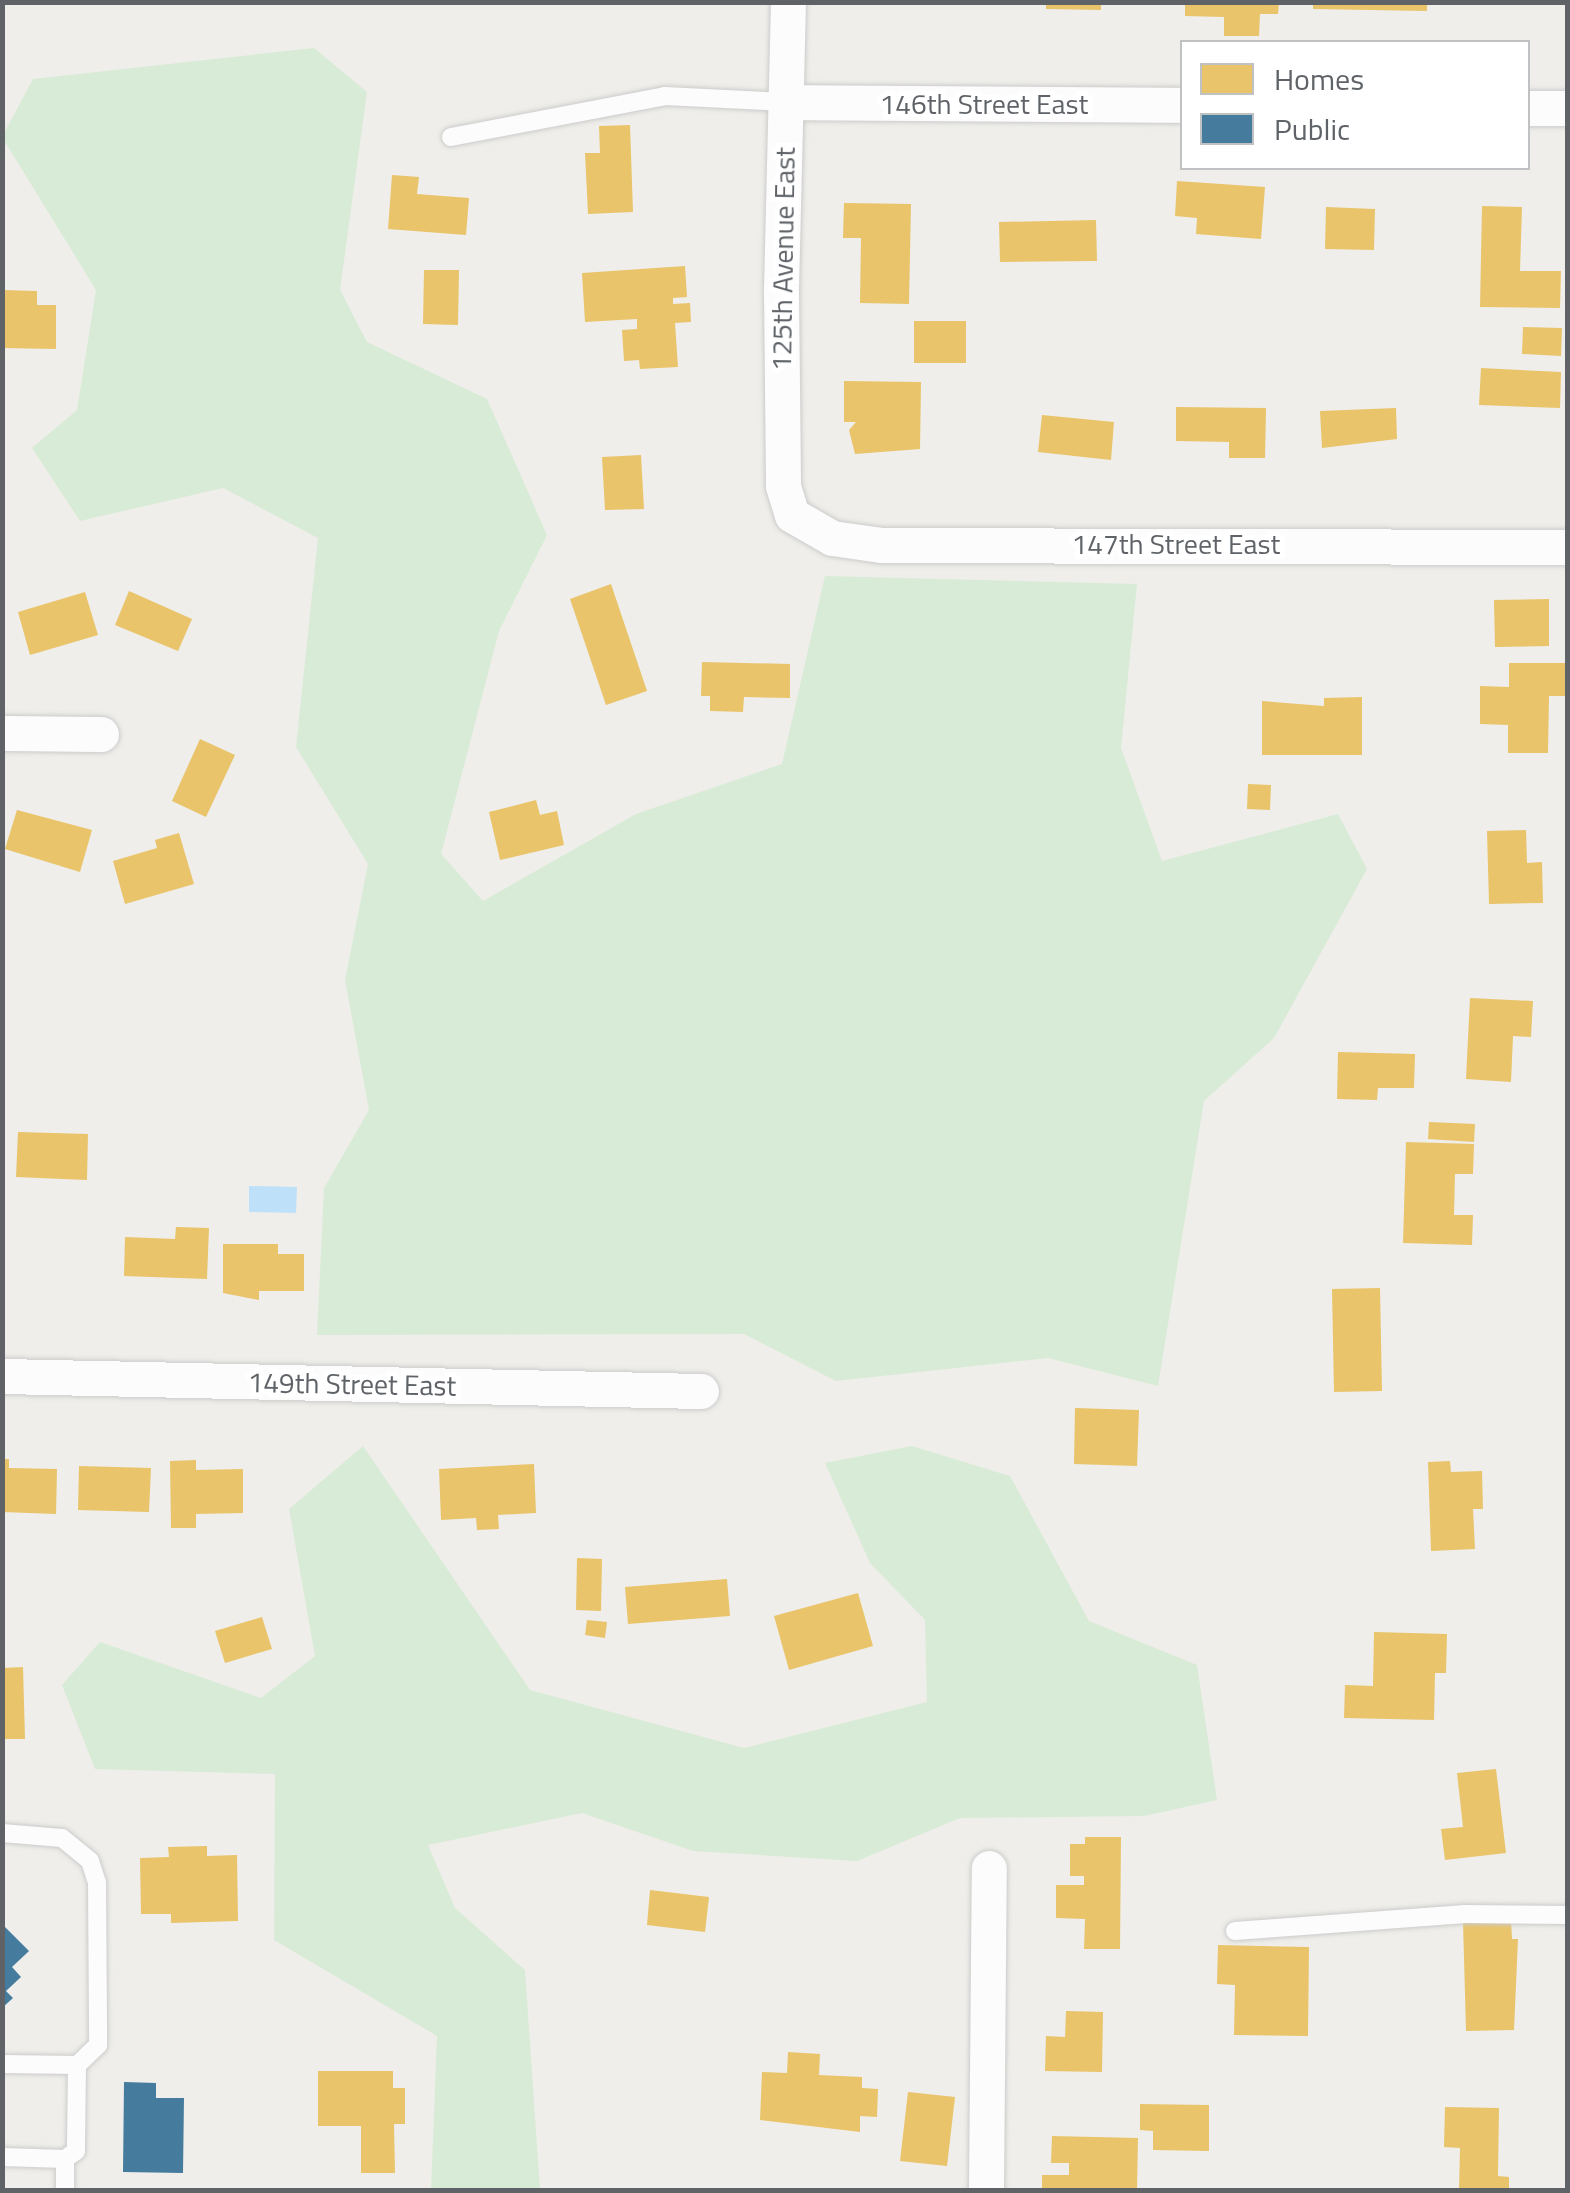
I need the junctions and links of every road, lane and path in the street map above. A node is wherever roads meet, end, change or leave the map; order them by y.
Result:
1 (788, 2) edge
2 (786, 102) junction
3 (1180, 105) edge
4 (1530, 108) edge
5 (1568, 108) edge
6 (451, 136) dead end
7 (792, 515) joint
8 (1568, 547) edge
9 (2, 733) edge
10 (101, 734) dead end
11 (2, 1376) edge
12 (701, 1391) dead end
13 (2, 1833) edge
14 (989, 1868) dead end
15 (1568, 1915) edge
16 (1235, 1931) dead end
17 (2, 2064) edge
18 (77, 2066) junction
19 (2, 2158) edge
20 (65, 2159) junction
21 (65, 2190) edge
22 (986, 2190) edge

1 - 2 street, 125th Avenue East
2 - 3 street, 146th Street East
2 - 6 lane
2 - 7 street, 125th Avenue East
4 - 5 street
7 - 8 street, 147th Street East
9 - 10 street
11 - 12 street, 149th Street East
13 - 18 lane
14 - 22 street
15 - 16 lane
17 - 18 lane
18 - 20 lane
19 - 20 lane
20 - 21 lane

